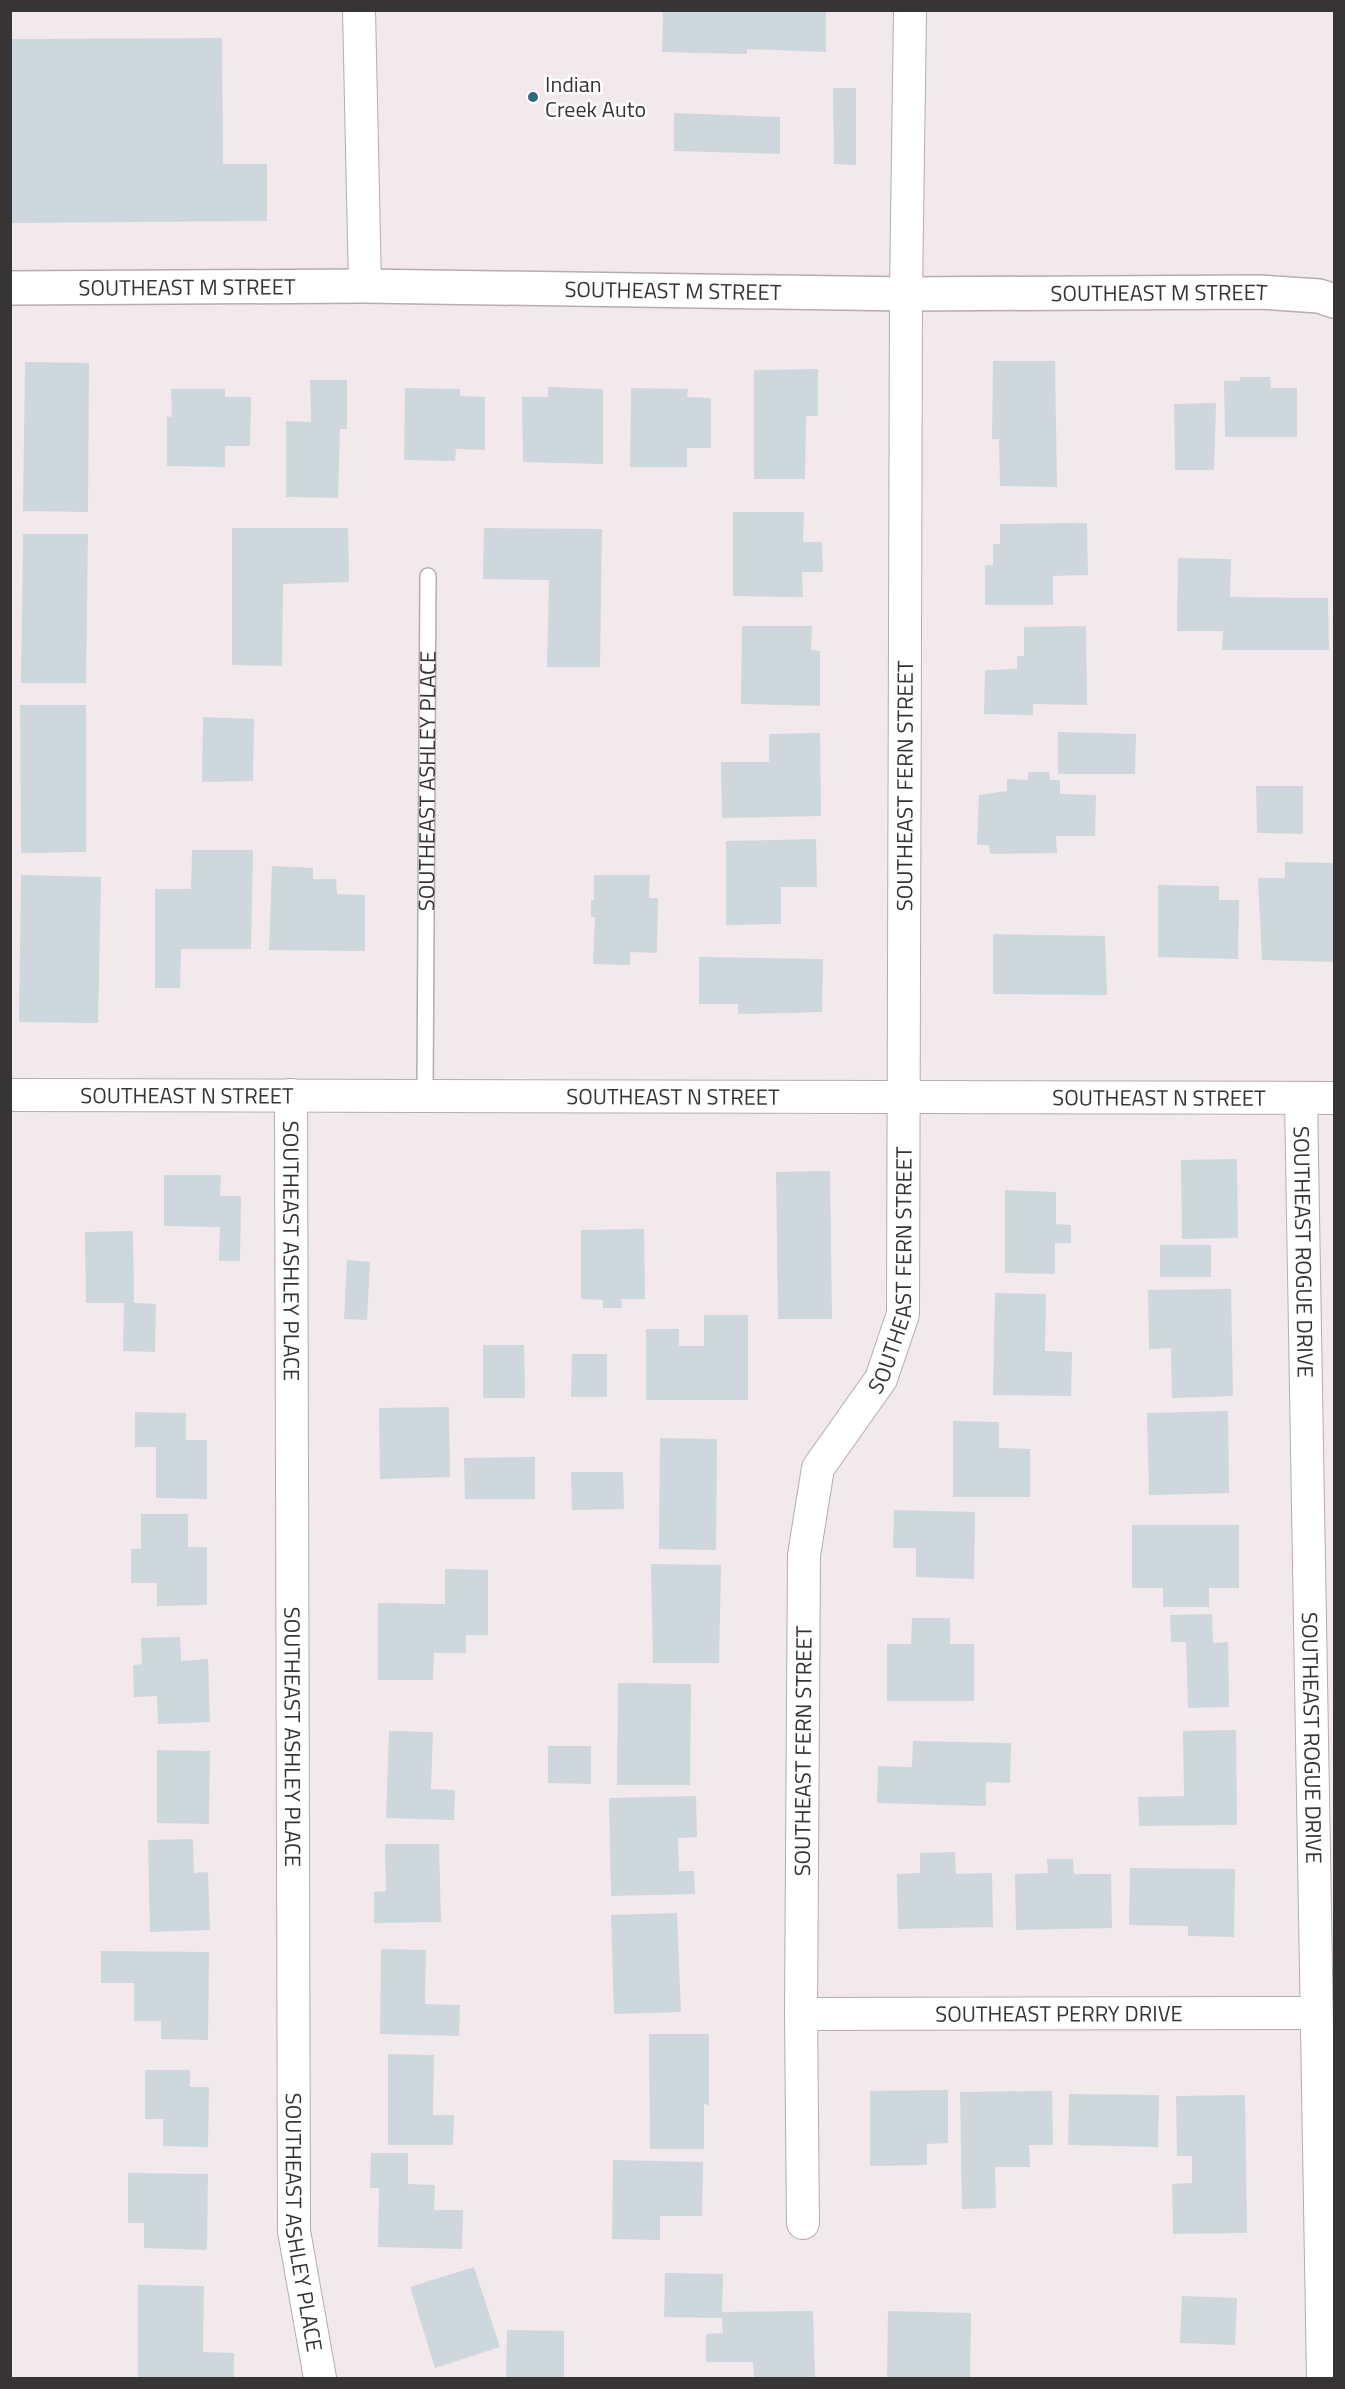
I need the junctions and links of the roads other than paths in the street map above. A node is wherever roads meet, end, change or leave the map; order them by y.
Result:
1 (359, 10) edge
2 (910, 10) edge
3 (365, 286) junction
4 (10, 288) edge
5 (906, 294) junction
6 (1335, 301) edge
7 (428, 576) dead end
8 (10, 1095) edge
9 (291, 1095) junction
10 (425, 1095) junction
11 (902, 1098) junction
12 (1301, 1098) junction
13 (1335, 1098) edge
14 (1316, 2013) junction
15 (801, 2014) junction
16 (803, 2223) dead end
17 (321, 2379) edge
18 (1323, 2379) edge

1 - 3 street
2 - 5 street, SOUTHEAST FERN STREET
3 - 4 street, SOUTHEAST M STREET
3 - 5 street, SOUTHEAST M STREET
5 - 6 street, SOUTHEAST M STREET
5 - 11 street, SOUTHEAST FERN STREET
7 - 10 lane, SOUTHEAST ASHLEY PLACE
8 - 9 street, SOUTHEAST N STREET
9 - 10 street, SOUTHEAST N STREET
9 - 17 street, SOUTHEAST ASHLEY PLACE
10 - 11 street, SOUTHEAST N STREET
11 - 12 street, SOUTHEAST N STREET
11 - 15 street, SOUTHEAST FERN STREET
12 - 13 street, SOUTHEAST N STREET
12 - 14 street, SOUTHEAST ROGUE DRIVE
14 - 15 street, SOUTHEAST PERRY DRIVE
14 - 18 street, SOUTHEAST ROGUE DRIVE
15 - 16 street, SOUTHEAST FERN STREET

